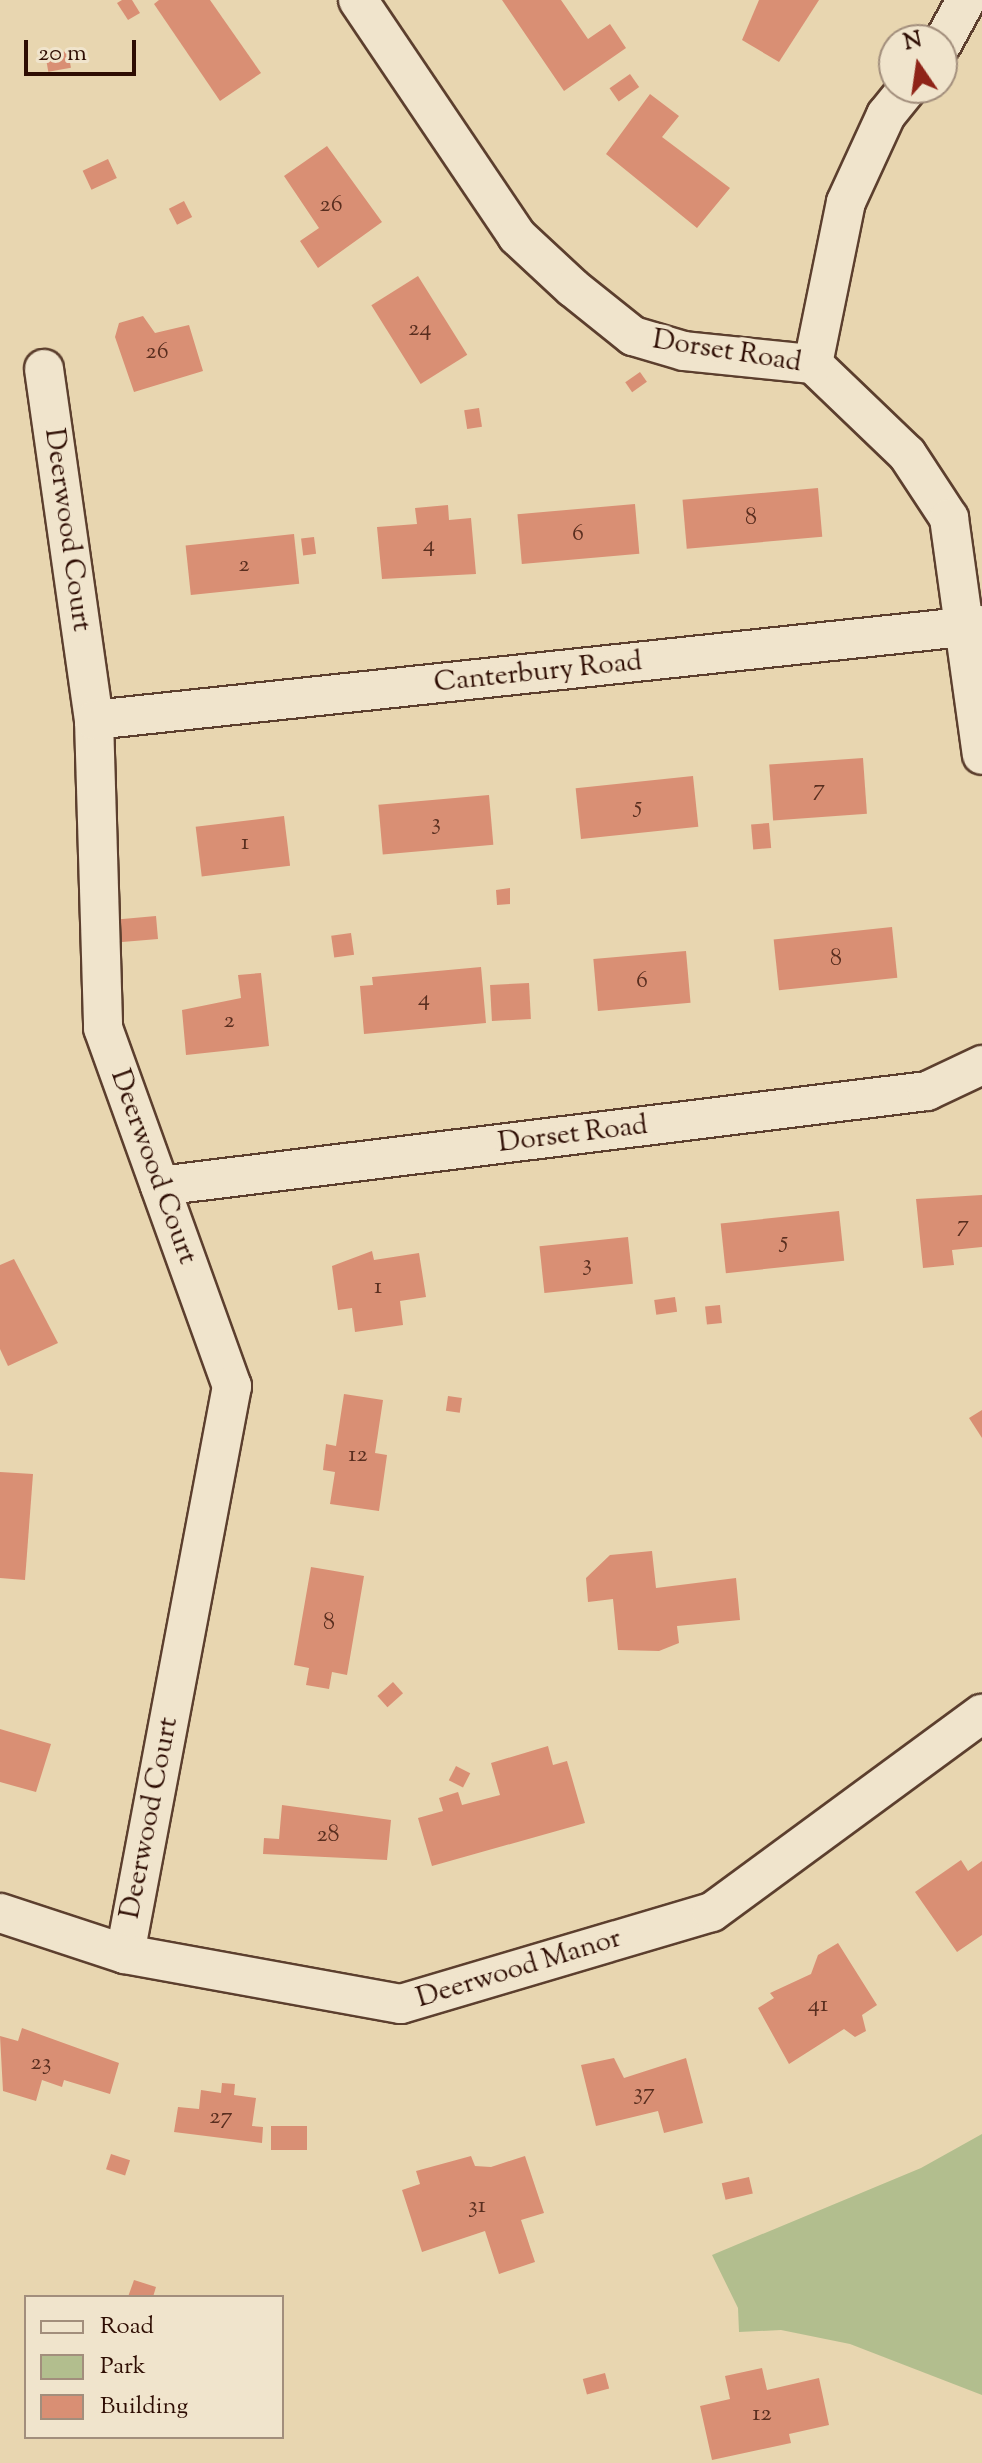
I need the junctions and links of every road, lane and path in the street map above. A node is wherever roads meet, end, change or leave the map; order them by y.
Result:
1 (358, 0) edge
2 (966, 0) edge
3 (953, 24) edge
4 (895, 104) edge
5 (813, 364) junction
6 (44, 369) dead end
7 (976, 626) edge
8 (94, 720) junction
9 (982, 755) edge
10 (982, 1065) edge
11 (160, 1186) junction
12 (982, 1714) edge
13 (0, 1913) edge
14 (125, 1954) junction

1 - 5 street, Dorset Road
2 - 3 street
4 - 5 street
5 - 7 street, Dorset Road
6 - 8 street, Deerwood Court
7 - 8 street, Canterbury Road
7 - 9 street, Dorset Road
8 - 11 street, Deerwood Court
10 - 11 street, Dorset Road
11 - 14 street, Deerwood Court
12 - 14 street, Deerwood Manor
13 - 14 street, Deerwood Manor

